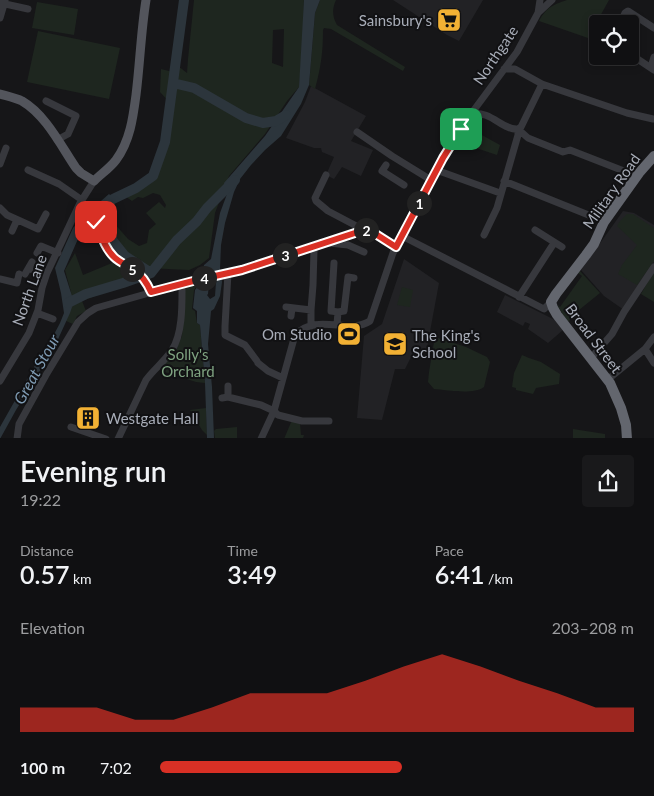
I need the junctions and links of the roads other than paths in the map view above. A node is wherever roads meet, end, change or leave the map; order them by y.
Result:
1 (146, 0) edge
2 (540, 0) edge
3 (552, 0) edge
4 (4, 2) edge
5 (28, 9) dead end
6 (538, 13) junction
7 (624, 15) edge
8 (634, 15) edge
9 (0, 18) edge
10 (639, 18) edge
11 (654, 28) edge
12 (517, 52) junction
13 (654, 57) edge
14 (639, 60) edge
15 (504, 69) junction
16 (515, 69) junction
17 (652, 69) edge
18 (542, 84) junction
19 (0, 94) edge
20 (483, 98) junction
21 (46, 101) dead end
22 (471, 114) junction
23 (489, 116) junction
24 (653, 119) edge
25 (518, 129) junction
26 (357, 132) dead end
27 (57, 140) junction
28 (6, 148) dead end
29 (654, 156) edge
30 (390, 160) junction
31 (654, 161) edge
32 (0, 164) edge
33 (28, 170) dead end
34 (439, 171) dead end
35 (639, 173) junction
36 (326, 175) dead end
37 (431, 180) junction
38 (94, 181) junction
39 (504, 181) junction
40 (404, 185) dead end
41 (500, 193) junction
42 (577, 200) dead end
43 (81, 201) junction
44 (0, 208) edge
45 (574, 209) junction
46 (46, 214) dead end
47 (596, 218) dead end
48 (17, 220) junction
49 (364, 230) junction
50 (535, 230) dead end
51 (12, 231) dead end
52 (484, 235) dead end
53 (402, 236) junction
54 (554, 243) junction
55 (321, 244) junction
56 (594, 244) junction
57 (312, 246) junction
58 (396, 247) junction
59 (562, 247) dead end
60 (364, 252) dead end
61 (37, 253) dead end
62 (58, 253) junction
63 (334, 263) dead end
64 (654, 267) edge
65 (224, 274) junction
66 (42, 275) junction
67 (354, 278) dead end
68 (0, 279) edge
69 (182, 284) junction
70 (151, 292) junction
71 (519, 297) junction
72 (551, 302) junction
73 (290, 310) dead end
74 (311, 310) junction
75 (338, 312) junction
76 (37, 313) junction
77 (53, 319) dead end
78 (340, 325) junction
79 (311, 326) junction
80 (654, 337) edge
81 (644, 349) junction
82 (591, 358) junction
83 (256, 361) junction
84 (247, 363) dead end
85 (654, 363) edge
86 (612, 376) dead end
87 (283, 378) junction
88 (0, 381) edge
89 (228, 386) dead end
90 (274, 412) junction
91 (329, 421) dead end
92 (71, 427) dead end
93 (17, 438) edge
94 (106, 438) edge
95 (118, 438) edge
96 (260, 438) edge
97 (627, 438) edge

1 - 38 main road
2 - 6 street, Northgate
3 - 6 street, Northgate
4 - 5 street
4 - 9 street
6 - 12 street, Northgate
7 - 8 street
10 - 11 street
12 - 15 street, Northgate
12 - 16 street
13 - 17 street
14 - 17 street
15 - 16 street
15 - 20 street, Northgate
16 - 18 street
18 - 24 street
18 - 25 street
19 - 27 main road
20 - 22 street, Northgate
20 - 23 street
21 - 27 street
22 - 23 street
22 - 37 street, Northgate
23 - 25 street
25 - 35 street
25 - 39 street
26 - 30 street
27 - 38 main road
28 - 32 street
29 - 35 highway, Military Road
30 - 37 street
30 - 40 street
31 - 56 highway, Military Road
33 - 43 street
34 - 41 street
35 - 56 highway, Military Road
36 - 49 street
37 - 53 street, Northgate
38 - 43 street, North Lane
39 - 41 street
39 - 45 street
41 - 52 street
42 - 45 street
43 - 62 street, North Lane
43 - 70 street
44 - 48 street
45 - 47 street
46 - 48 street
48 - 51 street
49 - 55 street
49 - 58 street
50 - 54 street
53 - 58 street, Northgate
53 - 71 street, Broad Street
54 - 59 street
54 - 71 street
55 - 57 street
55 - 60 street
56 - 72 highway, Military Road
57 - 65 street
57 - 74 street
58 - 78 street, Northgate
61 - 62 street
62 - 66 street, North Lane
63 - 75 street
64 - 82 street
65 - 69 street
65 - 83 street
66 - 68 street
66 - 76 street, North Lane
67 - 75 street
69 - 70 street
69 - 95 street
70 - 93 street
71 - 72 street, Broad Street
72 - 82 highway, Broad Street
73 - 74 street
74 - 79 street
75 - 78 street
76 - 77 street
76 - 88 street, North Lane
78 - 79 street
79 - 87 street
80 - 81 street
81 - 85 street
81 - 86 street
82 - 97 highway, Broad Street
83 - 84 street
83 - 87 street
87 - 90 street
89 - 90 street
90 - 91 street
90 - 96 street
92 - 94 street

